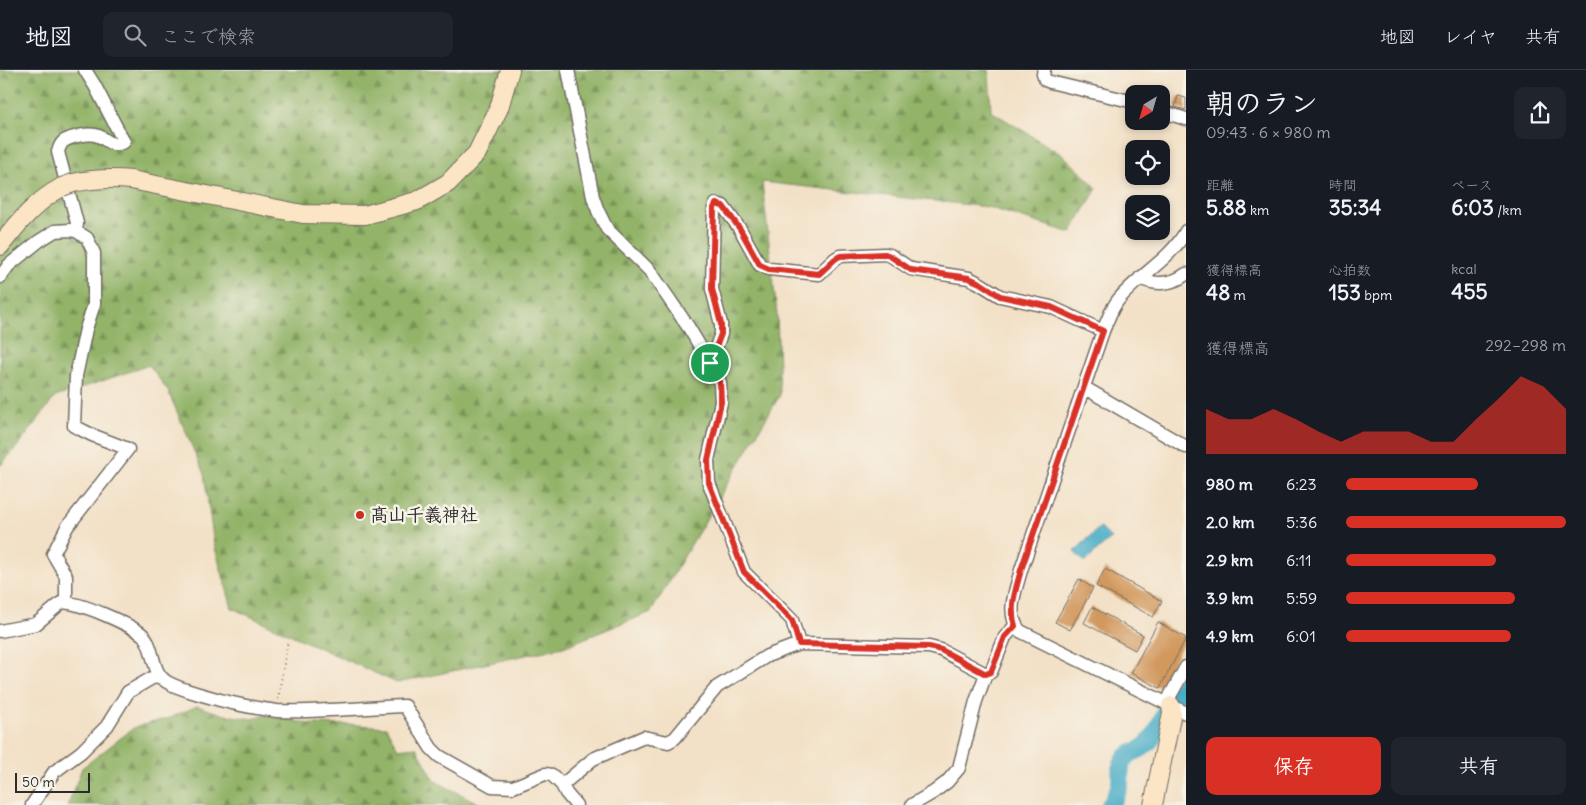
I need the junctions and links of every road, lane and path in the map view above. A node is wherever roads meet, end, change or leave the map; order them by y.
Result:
1 (85, 70) edge
2 (510, 70) edge
3 (568, 70) edge
4 (1044, 70) edge
5 (1125, 100) edge
6 (1170, 114) edge
7 (1186, 119) edge
8 (76, 231) junction
9 (1186, 231) edge
10 (0, 246) edge
11 (1186, 274) edge
12 (0, 277) edge
13 (1140, 278) junction
14 (1103, 331) junction
15 (710, 363) junction
16 (1085, 388) junction
17 (1186, 446) edge
18 (66, 601) junction
19 (1015, 626) junction
20 (0, 631) edge
21 (288, 640) dead end
22 (799, 644) junction
23 (1186, 667) edge
24 (986, 674) junction
25 (159, 677) junction
26 (1178, 709) edge
27 (276, 711) junction
28 (562, 785) junction
29 (32, 805) edge
30 (576, 805) edge
31 (912, 805) edge
32 (1153, 805) edge

1 - 8 street
2 - 10 street
3 - 15 street
4 - 5 street
6 - 7 street
8 - 12 street
8 - 18 street
9 - 13 street
11 - 13 street
13 - 14 street
14 - 15 street
14 - 16 street
15 - 22 street
16 - 17 street
16 - 19 street
18 - 20 street
18 - 25 street
19 - 24 street
19 - 26 street
21 - 27 path
22 - 24 street
22 - 28 street
23 - 26 street
24 - 31 street
25 - 27 street
25 - 29 street
26 - 32 street
27 - 28 street
28 - 30 street

